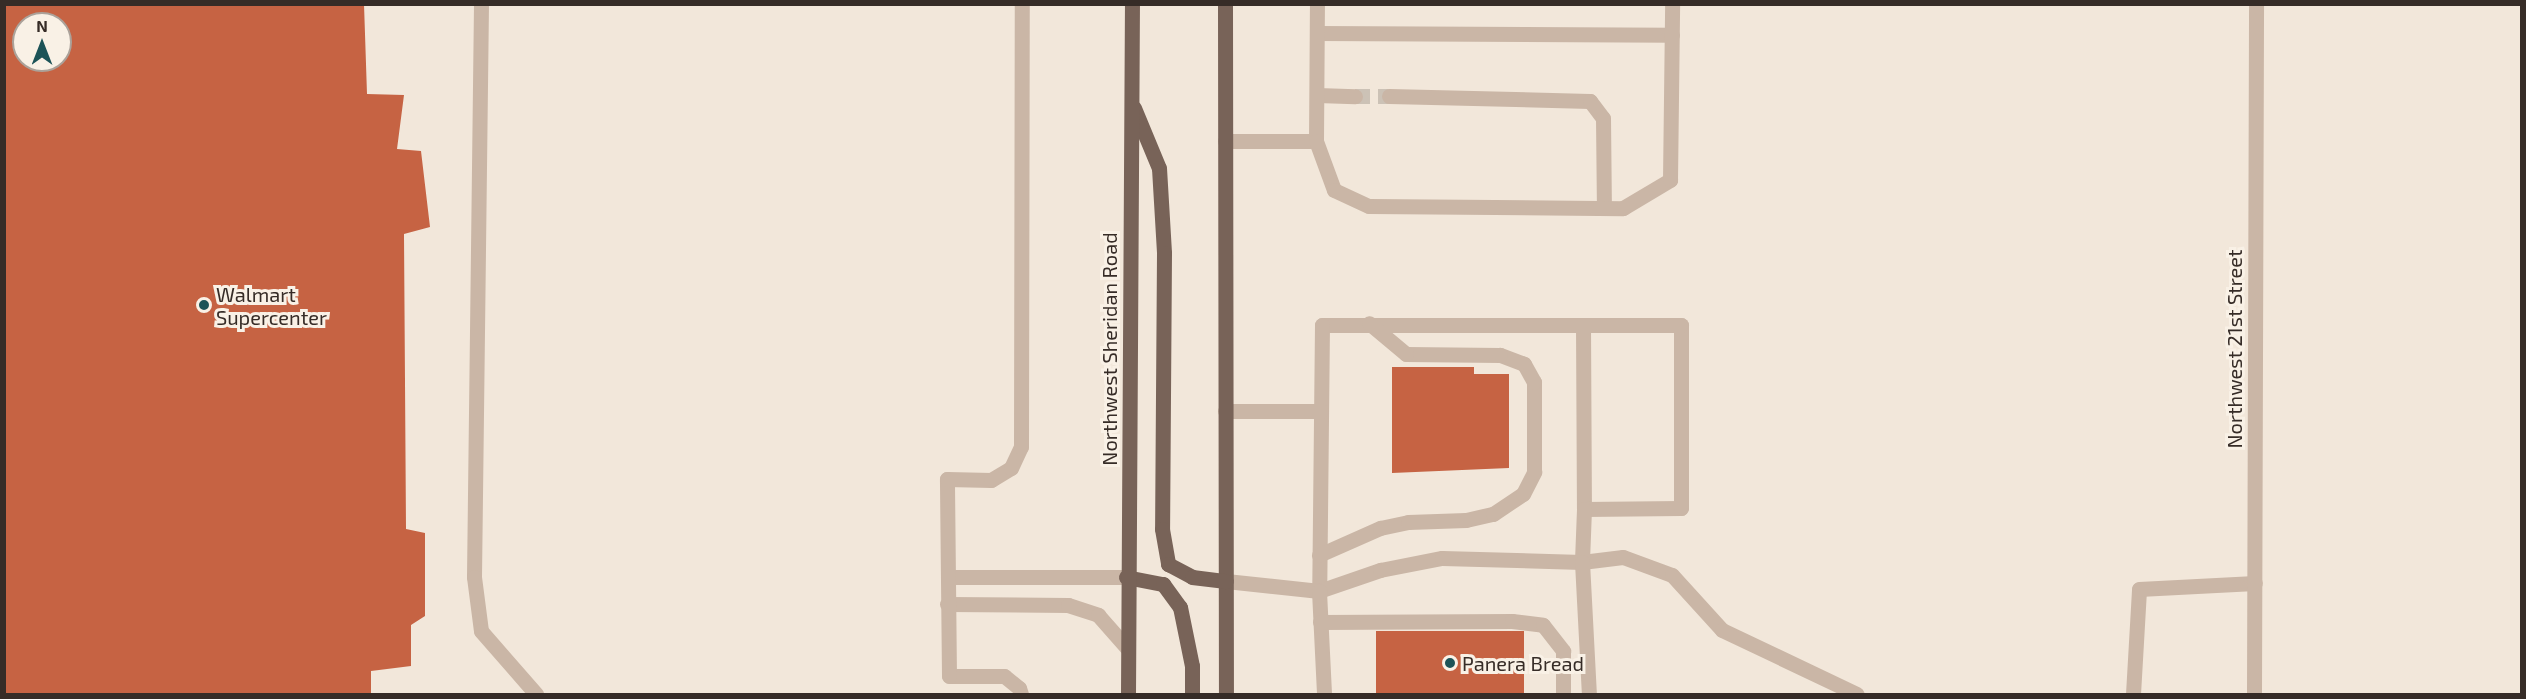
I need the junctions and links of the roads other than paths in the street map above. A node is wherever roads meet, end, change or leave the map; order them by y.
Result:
1 (481, 4) edge
2 (1022, 4) edge
3 (1132, 4) edge
4 (1224, 4) edge
5 (1317, 4) edge
6 (1672, 4) edge
7 (2256, 4) edge
8 (1317, 33) junction
9 (1672, 35) junction
10 (1317, 96) junction
11 (1355, 96) tunnel mouth
12 (1389, 96) tunnel mouth
13 (1131, 103) junction
14 (1225, 141) junction
15 (1316, 141) junction
16 (1604, 208) junction
17 (1369, 323) junction
18 (1583, 325) junction
19 (1225, 411) junction
20 (1321, 411) junction
21 (1584, 509) junction
22 (1319, 555) junction
23 (1582, 562) junction
24 (948, 577) junction
25 (1126, 577) junction
26 (1226, 581) junction
27 (2254, 583) junction
28 (1318, 591) junction
29 (947, 604) junction
30 (1320, 622) junction
31 (1128, 648) junction
32 (536, 694) edge
33 (1021, 694) edge
34 (1128, 694) edge
35 (1192, 694) edge
36 (1226, 694) edge
37 (1324, 694) edge
38 (1563, 694) edge
39 (1589, 694) edge
40 (1857, 694) edge
41 (2133, 694) edge
42 (2254, 694) edge

1 - 32 street
2 - 24 street
3 - 13 main road, Northwest Sheridan Road
4 - 14 main road
5 - 8 street
6 - 9 street
7 - 27 street, Northwest 21st Street
8 - 9 street
8 - 10 street
9 - 16 street
10 - 11 street
10 - 15 street
12 - 16 street
13 - 25 main road, Northwest Sheridan Road
13 - 26 main road
14 - 15 street
14 - 19 main road
15 - 16 street
17 - 18 street
17 - 20 street
17 - 22 street
18 - 21 street
18 - 21 street
19 - 20 street
19 - 26 main road
20 - 22 street
21 - 23 street
22 - 28 street
23 - 28 street
23 - 39 street
23 - 40 street
24 - 25 street
24 - 29 street
25 - 31 main road, Northwest Sheridan Road
25 - 35 main road
26 - 28 street
26 - 36 main road
27 - 41 street
27 - 42 street, Northwest 21st Street
28 - 30 street
29 - 31 street
29 - 33 street
30 - 37 street
30 - 38 street
31 - 34 main road, Northwest Sheridan Road

